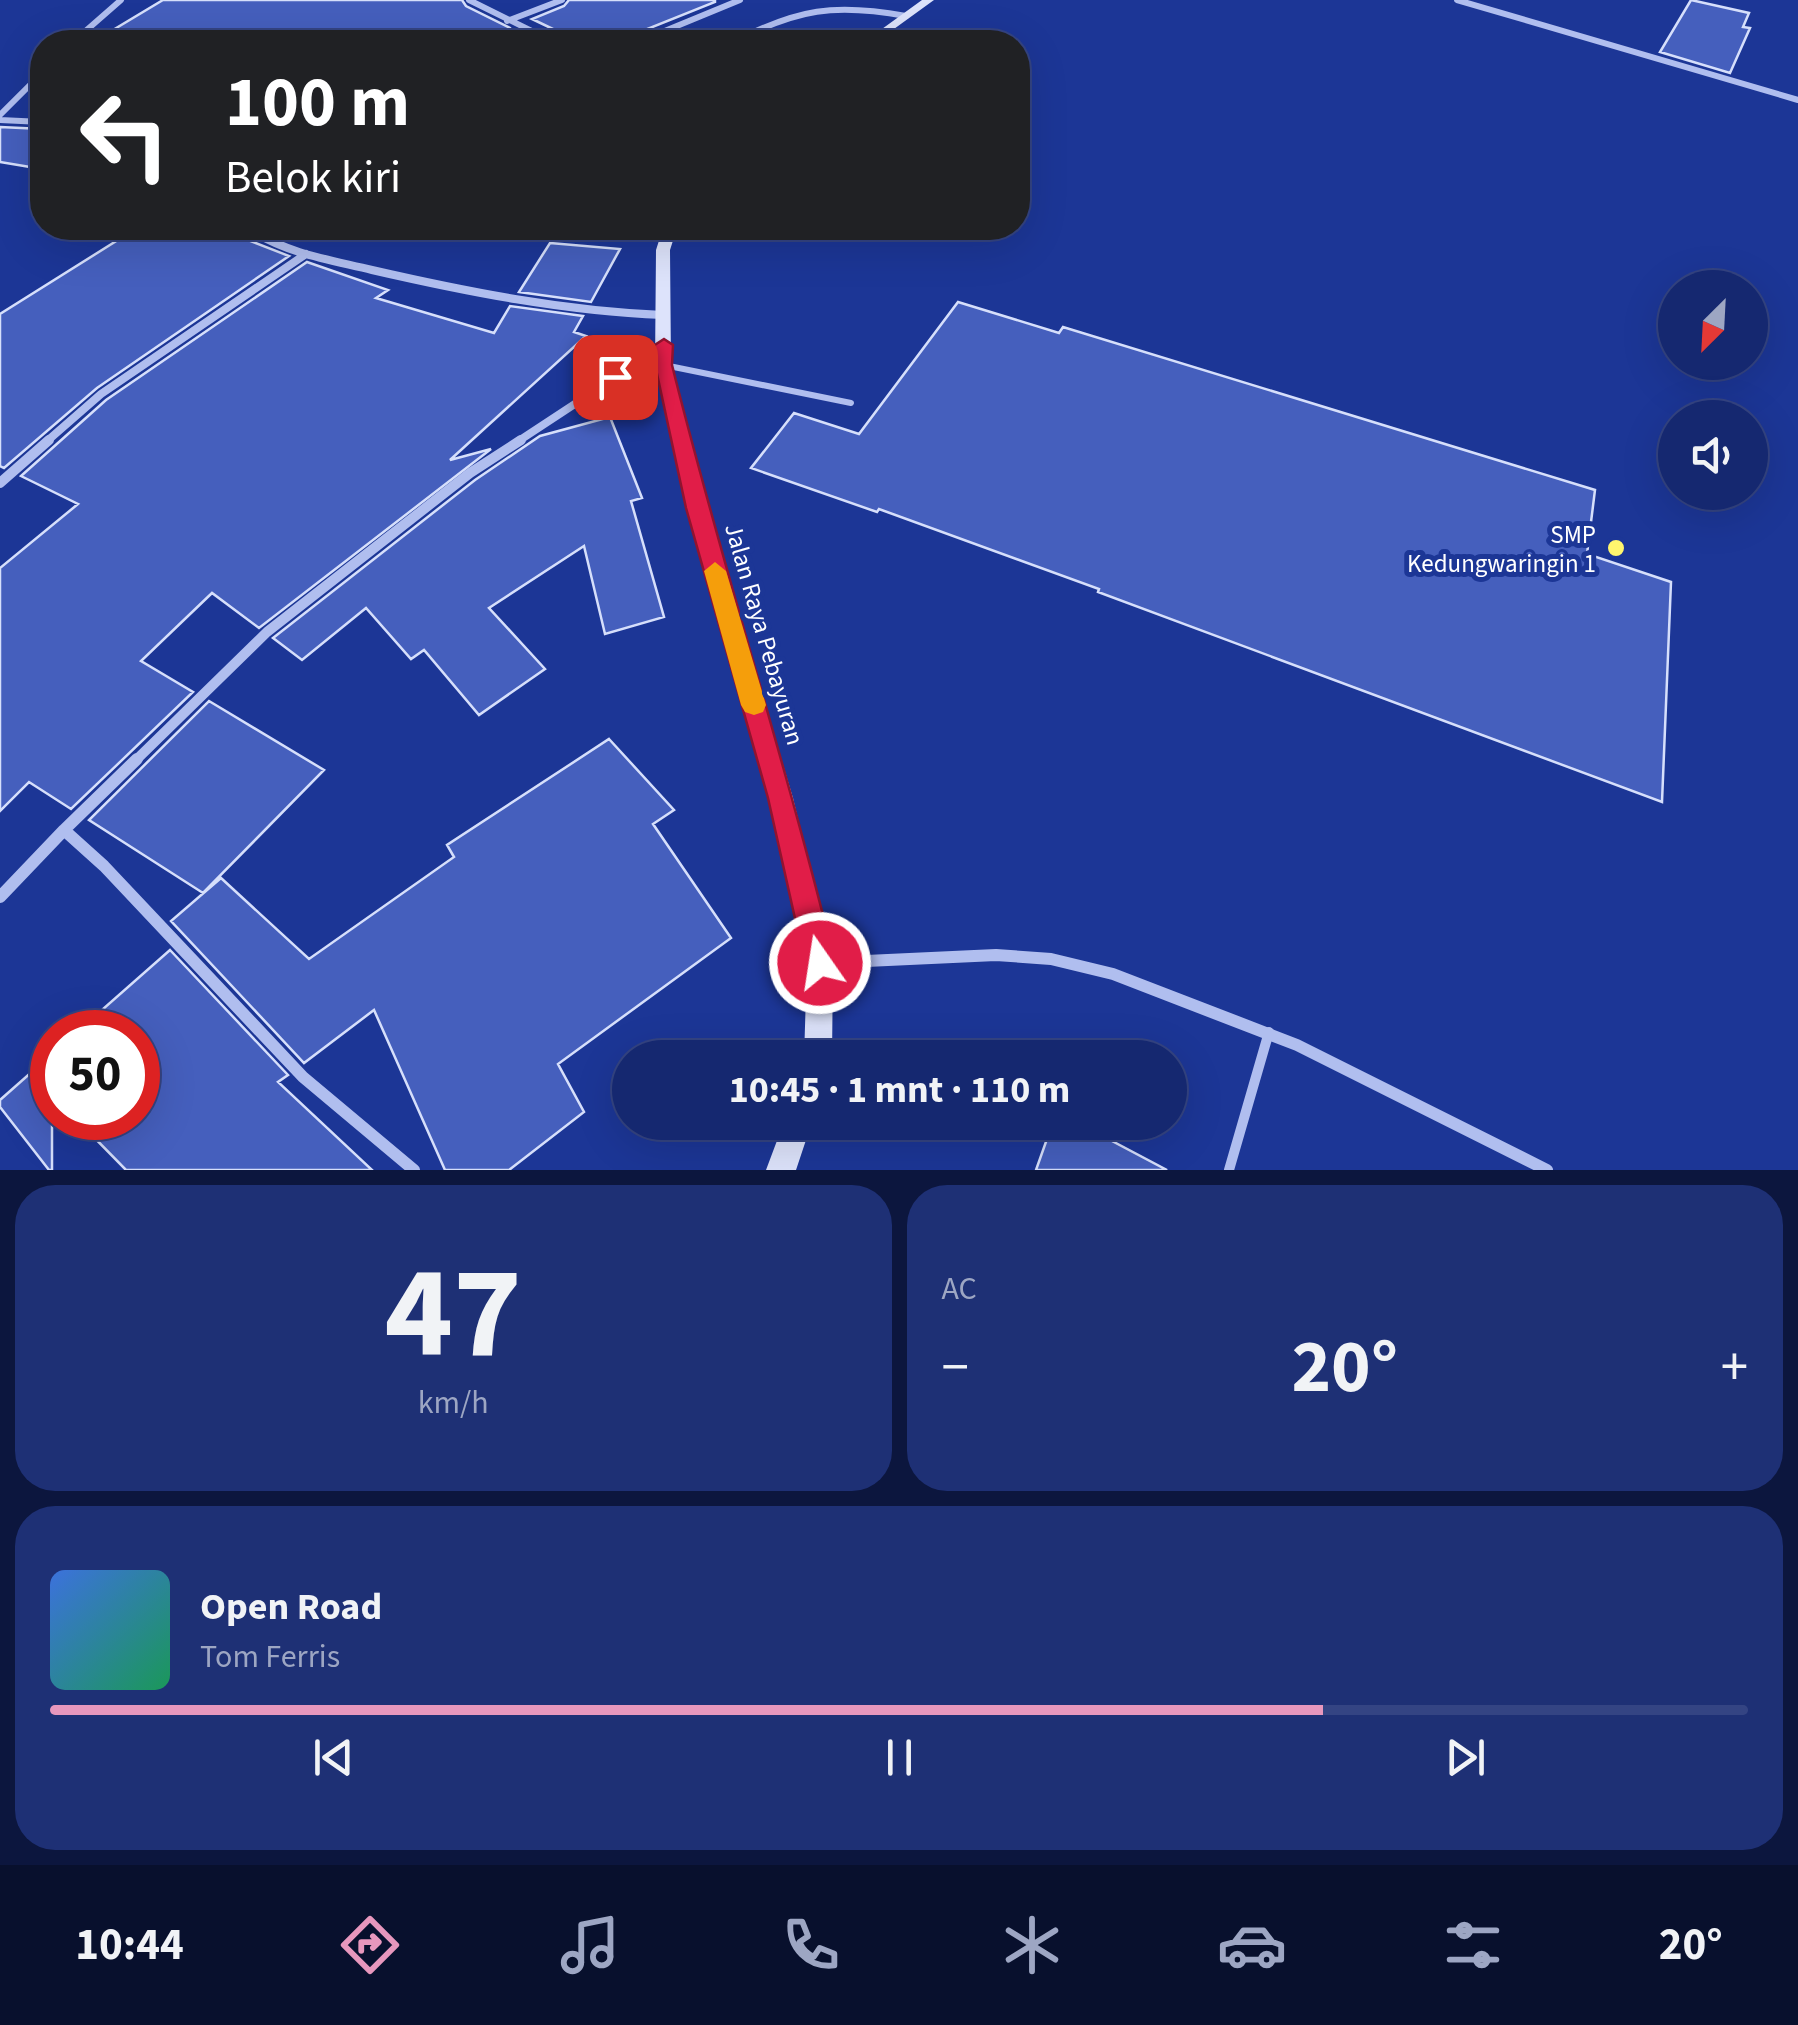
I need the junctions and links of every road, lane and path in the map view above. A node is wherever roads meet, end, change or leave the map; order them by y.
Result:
1 (121, 0) edge
2 (469, 0) edge
3 (562, 0) edge
4 (740, 0) edge
5 (929, 0) edge
6 (1457, 0) edge
7 (906, 16) junction
8 (506, 20) junction
9 (87, 30) edge
10 (528, 30) edge
11 (667, 30) edge
12 (756, 30) edge
13 (886, 30) edge
14 (30, 86) edge
15 (1798, 100) edge
16 (0, 118) edge
17 (30, 121) edge
18 (268, 240) edge
19 (666, 240) edge
20 (306, 254) junction
21 (664, 315) junction
22 (663, 355) junction
23 (851, 403) dead end
24 (0, 483) edge
25 (64, 830) junction
26 (0, 897) edge
27 (820, 963) junction
28 (1269, 1032) junction
29 (818, 1040) edge
30 (792, 1140) edge
31 (414, 1170) edge
32 (781, 1170) edge
33 (1229, 1170) edge
34 (1547, 1170) edge

1 - 9 street
2 - 8 street
3 - 8 street
4 - 11 street
5 - 7 main road
6 - 15 street
7 - 12 street
7 - 13 main road
8 - 10 street
14 - 16 street
16 - 17 street
18 - 20 street
19 - 21 main road, Jalan Raya Pebayuran
20 - 21 street
20 - 24 street
21 - 22 main road, Jalan Raya Pebayuran
22 - 23 lane
22 - 25 street
22 - 27 main road, Jalan Raya Pebayuran
25 - 26 street
25 - 31 street
27 - 28 street
27 - 29 main road, Jalan Raya Pebayuran
28 - 33 lane
28 - 34 street
30 - 32 main road

